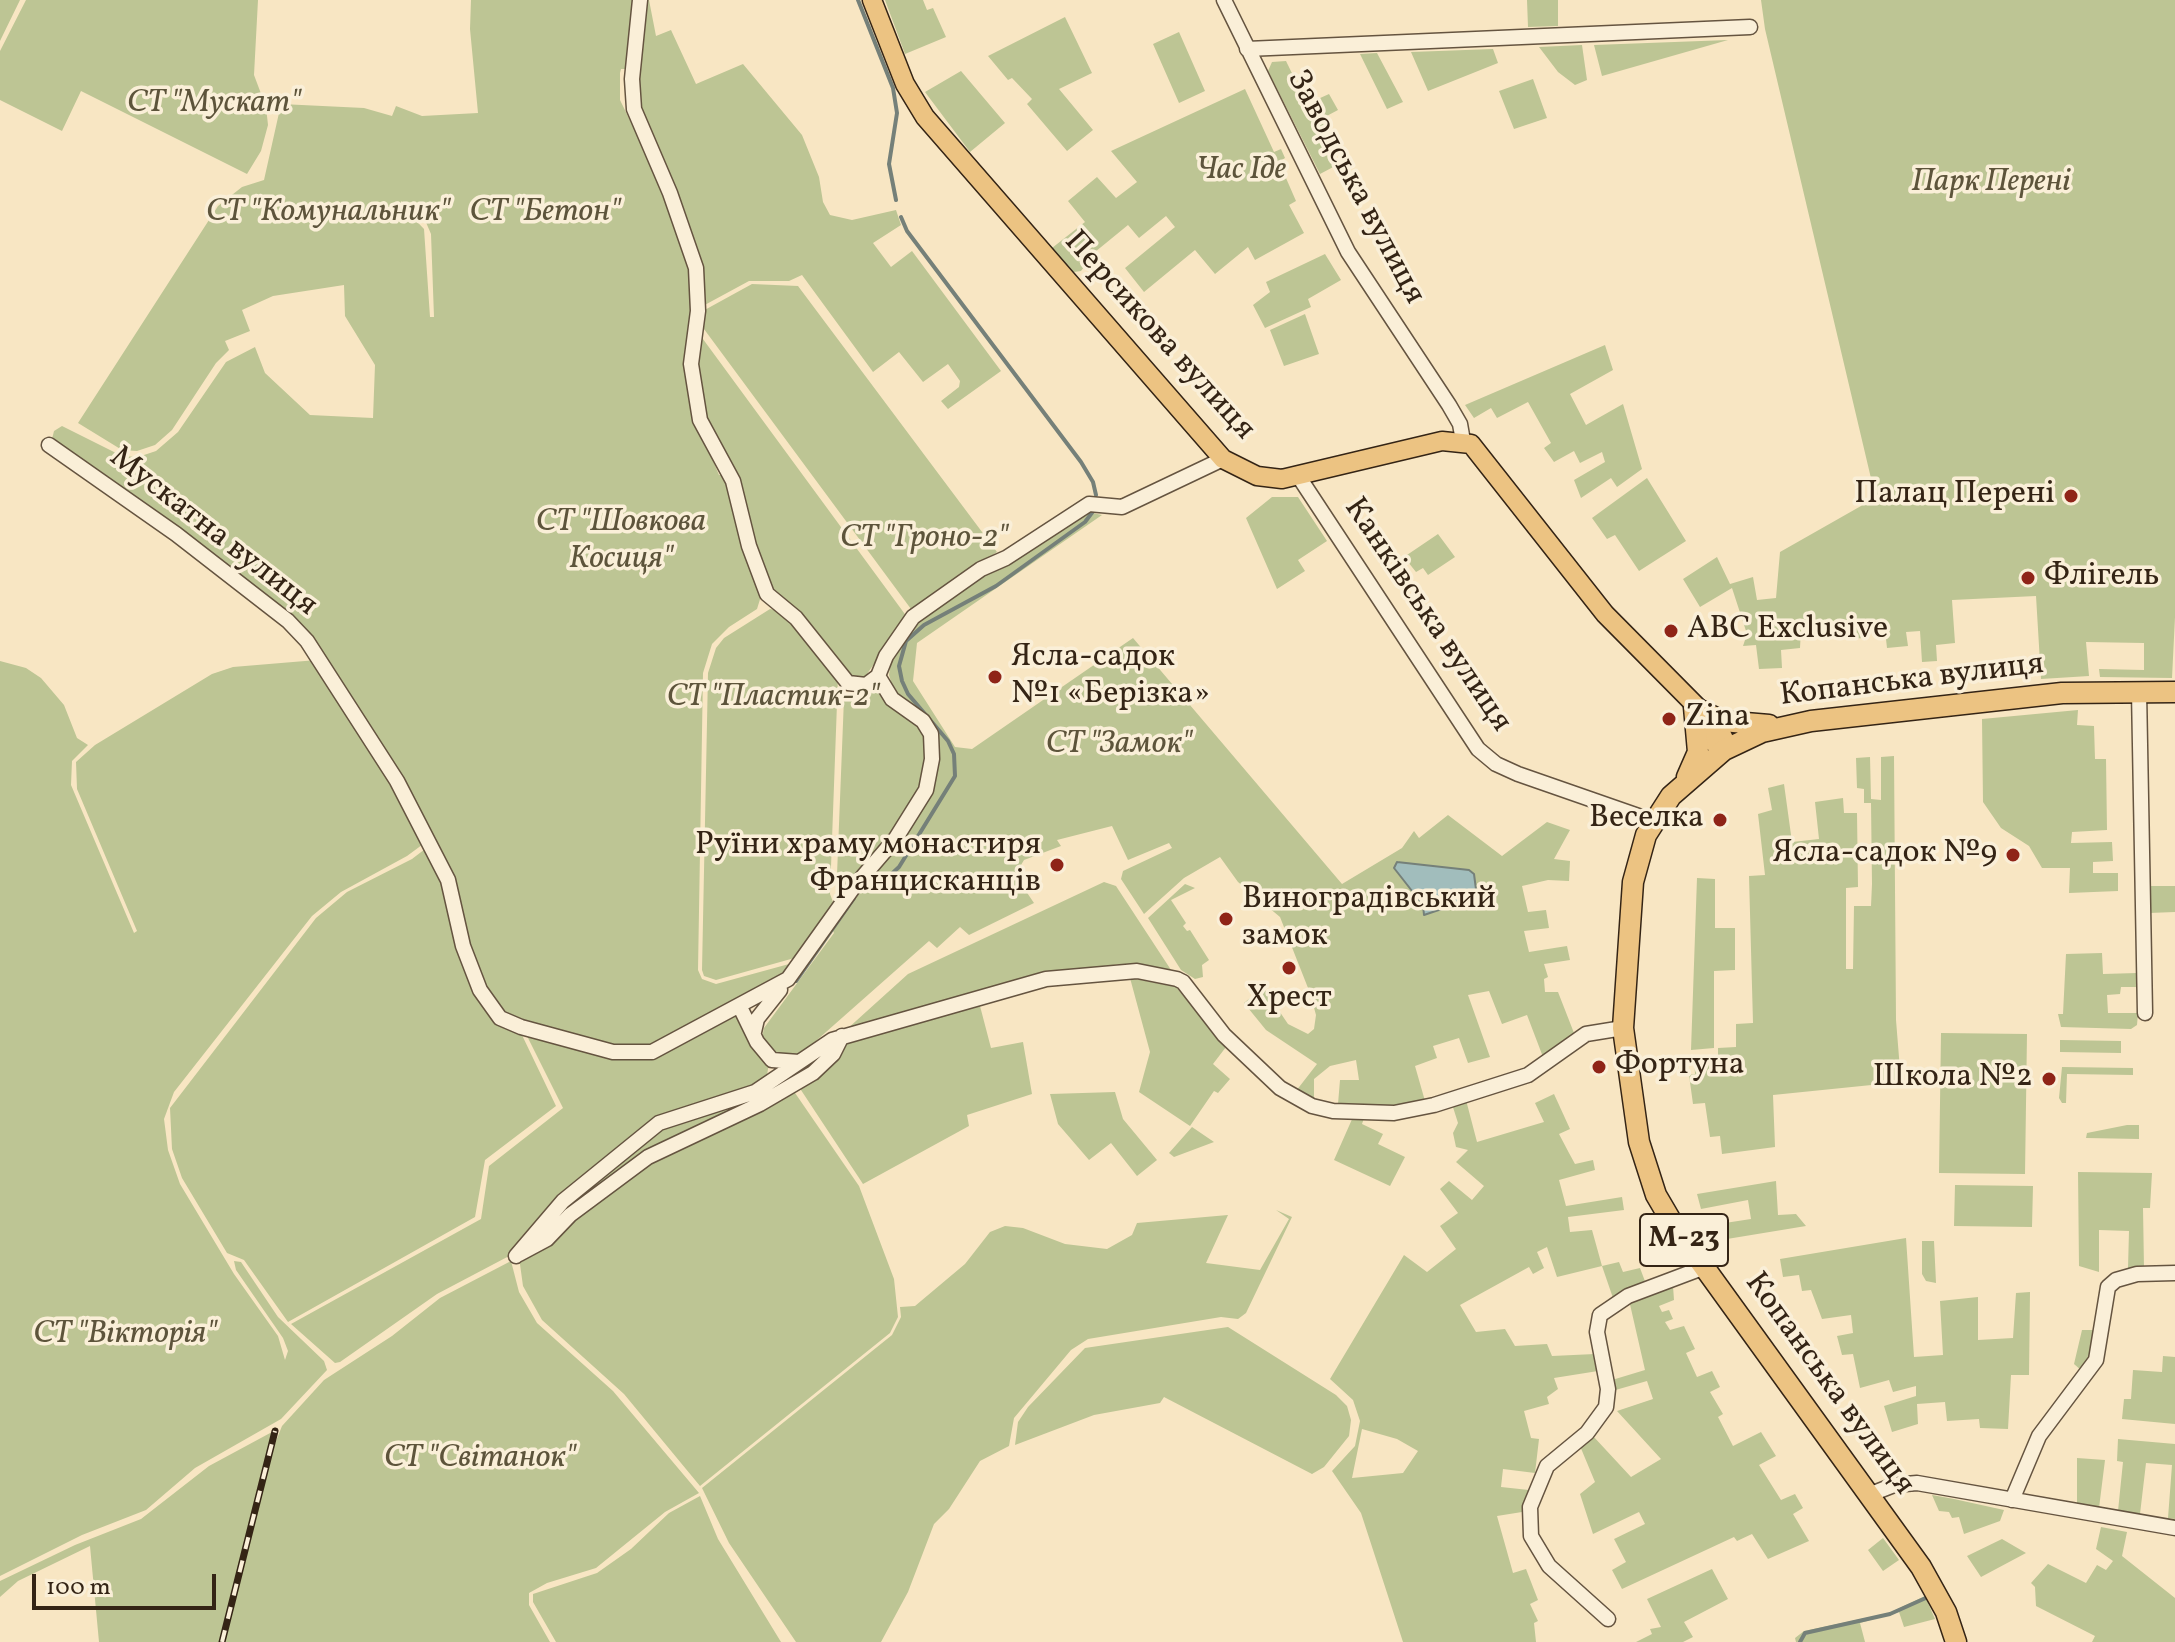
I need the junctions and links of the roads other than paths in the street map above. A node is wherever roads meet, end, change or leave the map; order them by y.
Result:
1 (640, 0) edge
2 (872, 0) edge
3 (1224, 0) edge
4 (1750, 27) dead end
5 (1247, 49) junction
6 (1463, 441) junction
7 (49, 445) dead end
8 (1223, 459) junction
9 (1299, 477) junction
10 (878, 676) junction
11 (2139, 691) junction
12 (2175, 692) edge
13 (1694, 707) junction
14 (1785, 725) junction
15 (1724, 750) junction
16 (1685, 781) junction
17 (1653, 821) junction
18 (788, 979) junction
19 (740, 1007) junction
20 (2145, 1013) dead end
21 (1623, 1028) junction
22 (755, 1036) junction
23 (842, 1036) junction
24 (772, 1060) junction
25 (800, 1062) junction
26 (772, 1082) junction
27 (1705, 1267) junction
28 (2175, 1273) edge
29 (1871, 1494) junction
30 (2012, 1500) junction
31 (2175, 1528) edge
32 (1608, 1619) dead end
33 (1956, 1642) edge

1 - 10 street
2 - 8 main road, Персикова вулиця
3 - 5 street, Заводська вулиця
4 - 5 street
5 - 6 street, Заводська вулиця
6 - 9 main road, Персикова вулиця
6 - 13 main road
7 - 19 street, Мускатна вулиця
8 - 9 main road, Персикова вулиця
8 - 10 street
9 - 17 street, Канківська вулиця
10 - 18 street, Мускатна вулиця
11 - 12 highway, Копанська вулиця / М-23
11 - 14 highway, Копанська вулиця / М-23
11 - 20 street
13 - 14 highway
13 - 15 main road
13 - 16 highway
14 - 15 highway, Копанська вулиця / М-23
15 - 16 highway, Копанська вулиця / М-23
16 - 17 highway, Копанська вулиця / М-23
17 - 21 highway, Копанська вулиця / М-23
18 - 19 street, Мускатна вулиця
18 - 22 street
19 - 22 street
21 - 23 street
21 - 27 highway, Копанська вулиця / М-23
22 - 24 street
23 - 25 street
23 - 26 street
24 - 25 street
24 - 26 street
25 - 26 street
27 - 29 highway, Копанська вулиця / М-23
27 - 32 street
28 - 30 street
29 - 30 street
29 - 33 highway, Копанська вулиця / М-23
30 - 31 street

